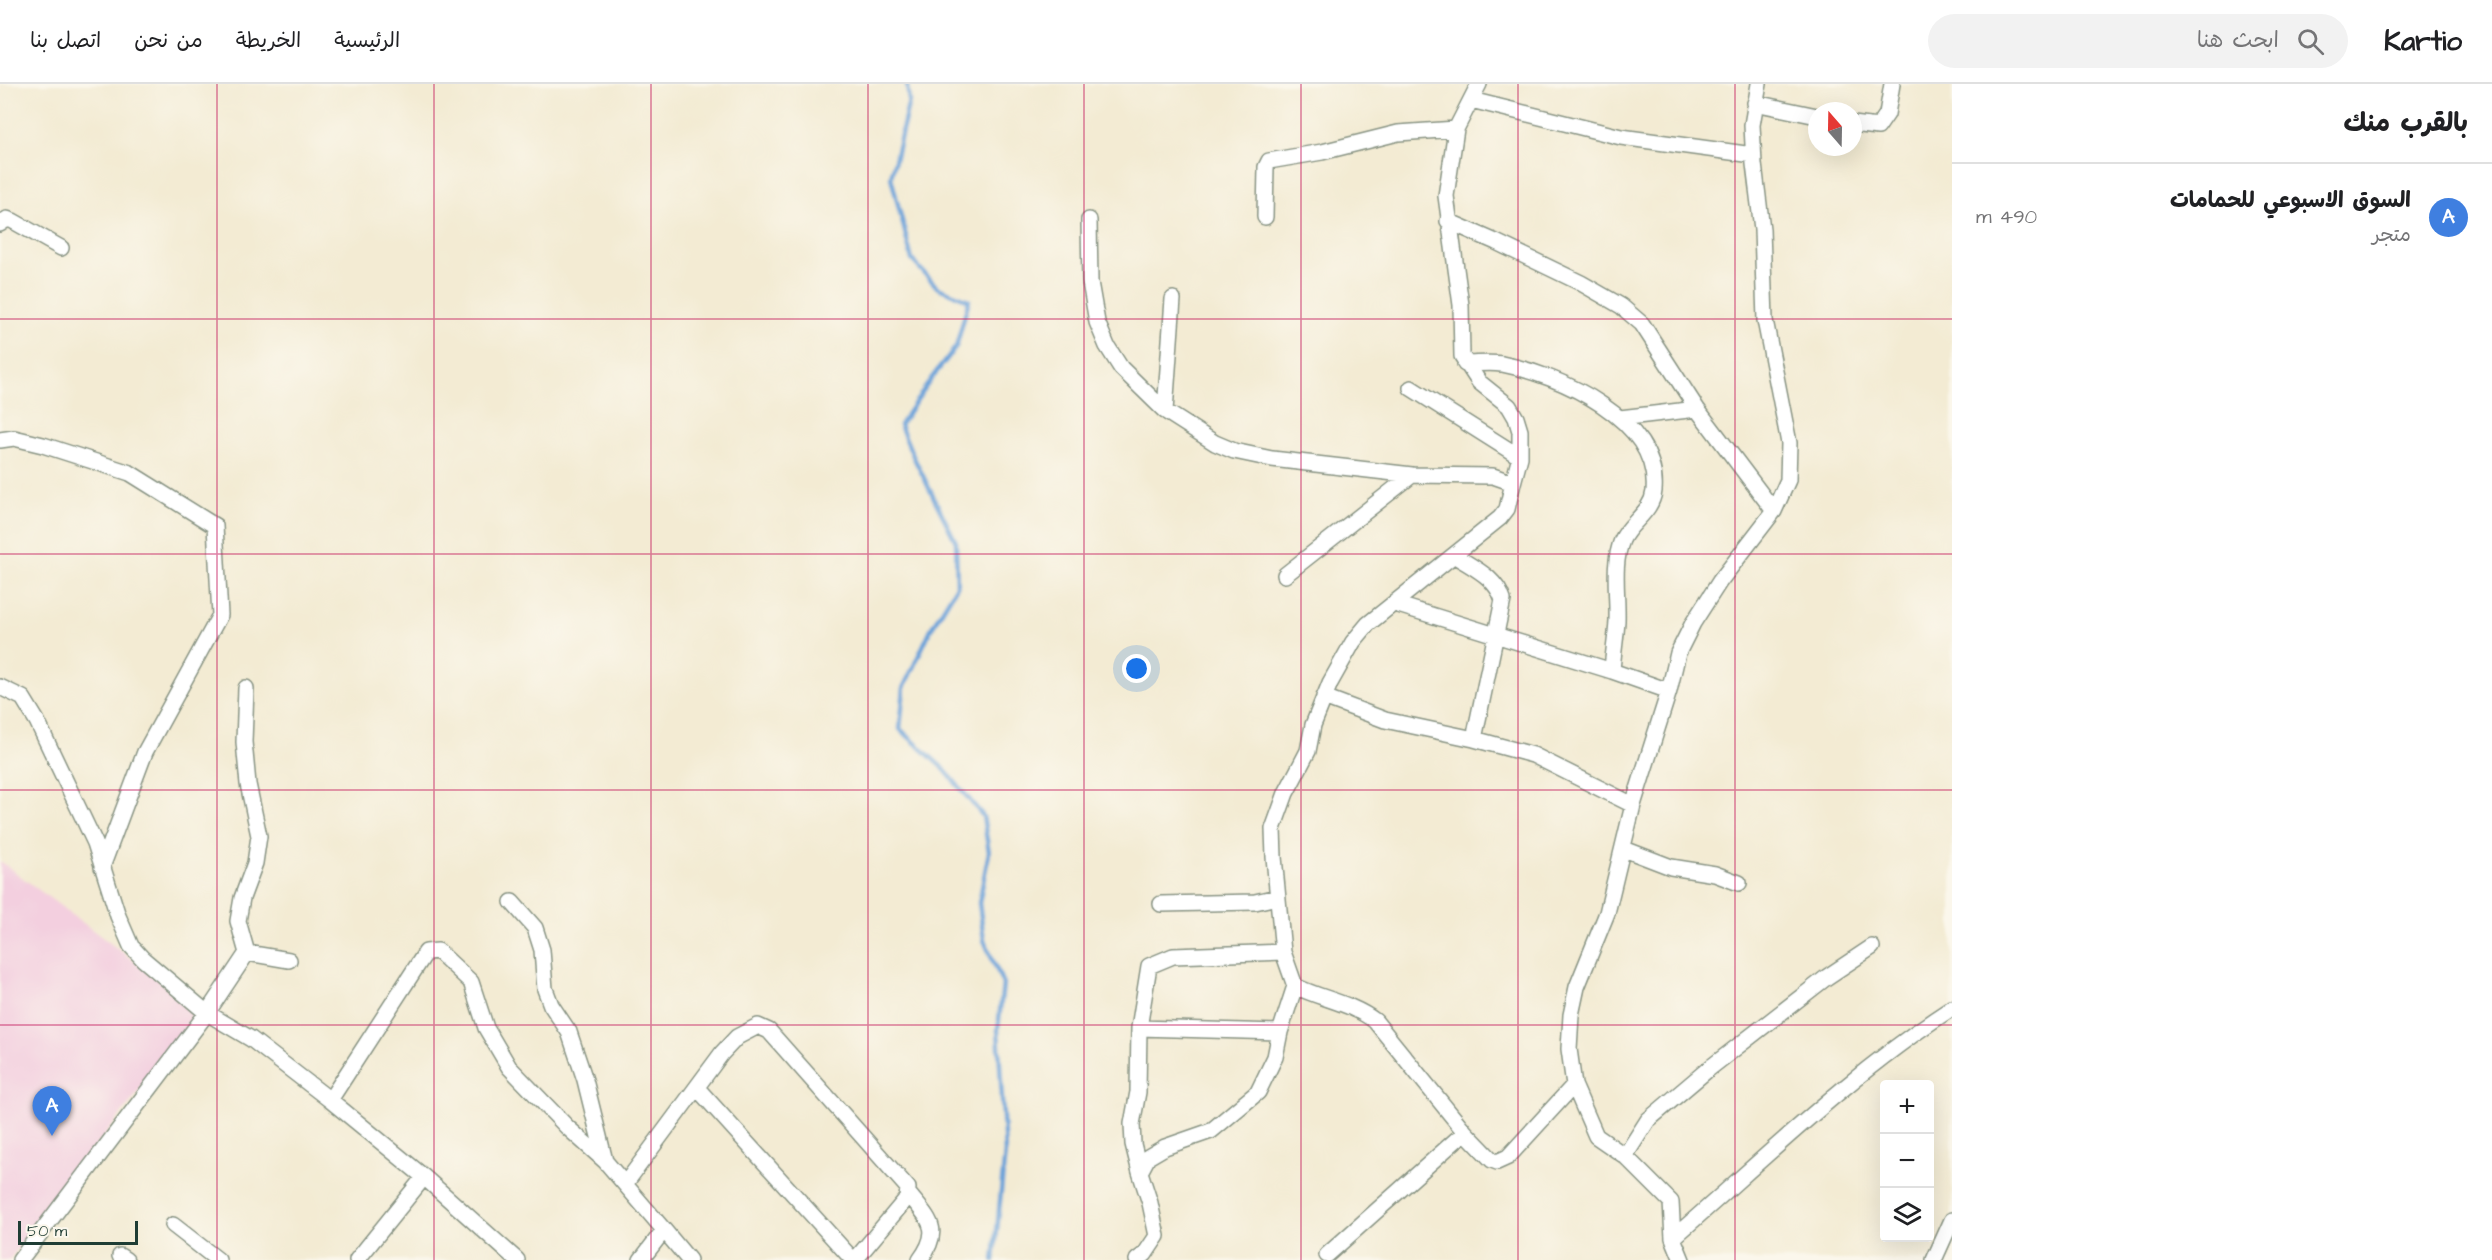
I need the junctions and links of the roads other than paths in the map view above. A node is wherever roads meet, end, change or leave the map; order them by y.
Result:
1 (1478, 84) edge
2 (1759, 84) edge
3 (1892, 84) edge
4 (1471, 100) junction
5 (1755, 103) junction
6 (1808, 114) edge
7 (1862, 125) edge
8 (1456, 129) junction
9 (1753, 155) junction
10 (1265, 216) dead end
11 (1089, 220) dead end
12 (1448, 221) junction
13 (0, 224) edge
14 (61, 248) dead end
15 (1173, 299) dead end
16 (1465, 364) junction
17 (1411, 388) dead end
18 (1697, 409) junction
19 (1165, 411) junction
20 (1620, 418) junction
21 (0, 440) edge
22 (1520, 457) junction
23 (1412, 475) junction
24 (1513, 483) junction
25 (1774, 511) junction
26 (1454, 555) junction
27 (1285, 575) dead end
28 (1395, 604) junction
29 (1495, 635) junction
30 (1612, 671) junction
31 (0, 687) edge
32 (246, 688) dead end
33 (1669, 691) junction
34 (1324, 697) junction
35 (1474, 740) junction
36 (1633, 805) junction
37 (1624, 849) junction
38 (102, 867) junction
39 (1739, 883) dead end
40 (1277, 897) junction
41 (512, 902) dead end
42 (1161, 904) dead end
43 (1872, 946) dead end
44 (1283, 952) junction
45 (247, 953) junction
46 (289, 960) dead end
47 (1295, 986) junction
48 (1952, 1008) edge
49 (207, 1013) junction
50 (1139, 1028) junction
51 (1280, 1032) junction
52 (1574, 1085) junction
53 (697, 1088) junction
54 (330, 1100) junction
55 (1465, 1132) junction
56 (1625, 1156) junction
57 (605, 1161) junction
58 (1140, 1172) junction
59 (424, 1177) junction
60 (625, 1184) junction
61 (908, 1193) junction
62 (1952, 1220) edge
63 (173, 1225) dead end
64 (664, 1230) junction
65 (1672, 1238) junction
66 (1952, 1249) edge
67 (1327, 1256) dead end
68 (20, 1260) edge
69 (218, 1260) edge
70 (357, 1260) edge
71 (517, 1260) edge
72 (641, 1260) edge
73 (689, 1260) edge
74 (854, 1260) edge
75 (920, 1260) edge
76 (1137, 1260) edge
77 (1682, 1260) edge
78 (1936, 1260) edge

1 - 4 street
2 - 5 street
3 - 7 street
4 - 8 street
4 - 9 street
5 - 6 street
5 - 9 street
8 - 10 street
8 - 12 street
9 - 25 street
11 - 19 street
12 - 16 street
12 - 18 street
13 - 14 street
15 - 19 street
16 - 20 street
16 - 22 street
17 - 22 street
18 - 20 street
18 - 25 street
19 - 23 street
20 - 30 street
21 - 38 street
22 - 24 street
23 - 24 street
23 - 27 street
24 - 26 street
25 - 33 street
26 - 28 street
26 - 29 street
28 - 29 street
28 - 34 street
29 - 30 street
29 - 35 street
30 - 33 street
31 - 38 street
32 - 45 street
33 - 36 street
34 - 35 street
34 - 40 street
35 - 36 street
36 - 37 street
37 - 39 street
37 - 52 street
38 - 49 street
40 - 42 street
40 - 44 street
41 - 57 street
43 - 56 street
44 - 47 street
44 - 50 street
45 - 46 street
45 - 49 street
47 - 51 street
47 - 55 street
48 - 65 street
49 - 54 street
49 - 68 street
50 - 51 street
50 - 58 street
51 - 58 street
52 - 55 street
52 - 56 street
53 - 60 street
53 - 61 street
53 - 74 street
54 - 57 street
54 - 59 street
55 - 67 street
56 - 65 street
57 - 60 street
58 - 76 street
59 - 70 street
59 - 71 street
60 - 64 street
61 - 74 street
61 - 75 street
62 - 78 street
63 - 69 street
64 - 72 street
64 - 73 street
65 - 77 street
66 - 78 street

